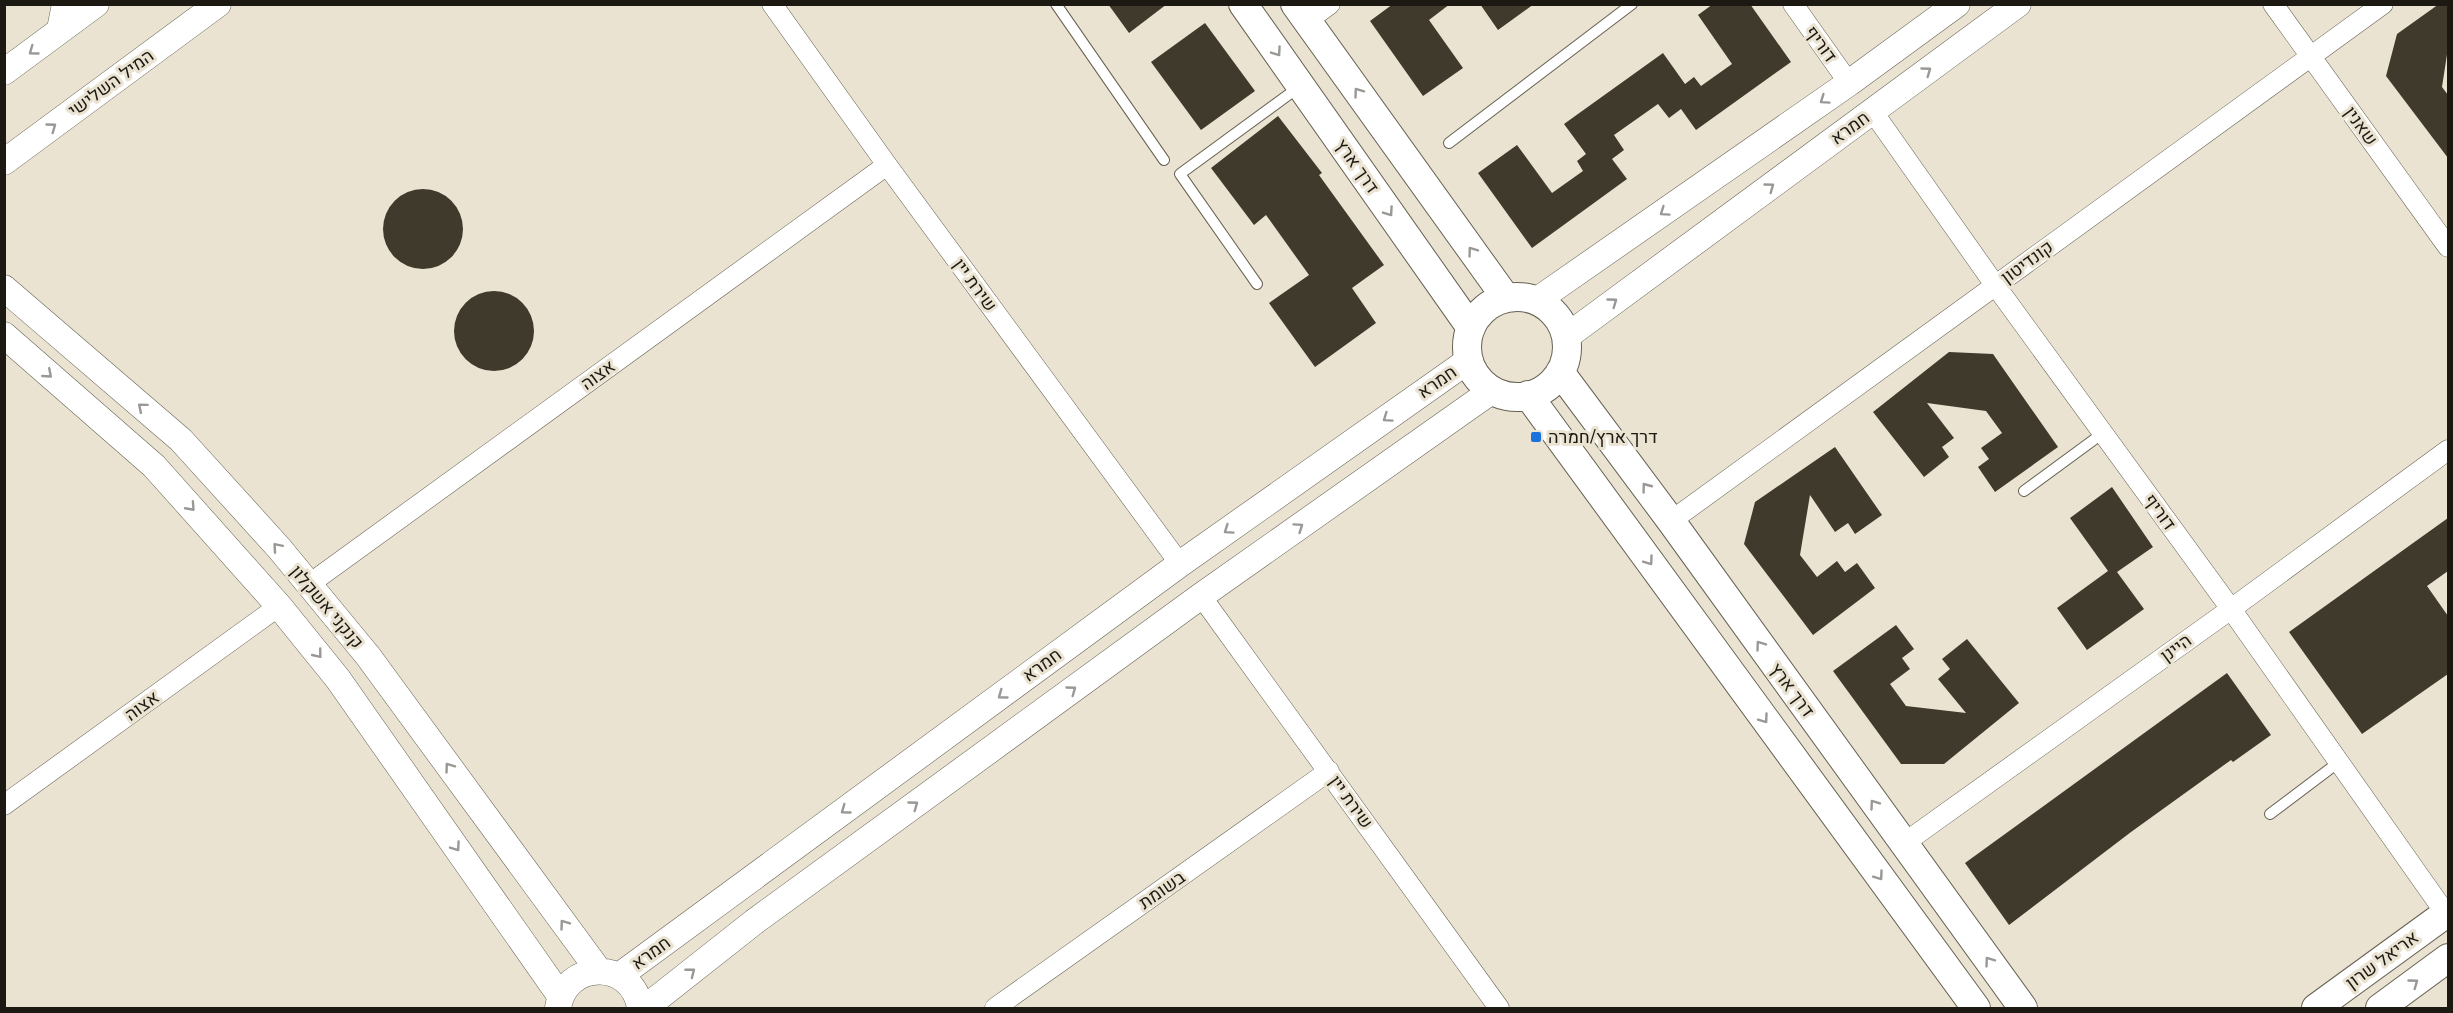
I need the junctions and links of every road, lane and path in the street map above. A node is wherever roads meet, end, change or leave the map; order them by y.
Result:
1 (62, 4) edge
2 (96, 4) edge
3 (218, 4) edge
4 (772, 4) edge
5 (1056, 4) edge
6 (1243, 4) edge
7 (1330, 4) edge
8 (1632, 4) edge
9 (1793, 4) edge
10 (1957, 4) edge
11 (2018, 4) edge
12 (2273, 4) edge
13 (2383, 4) edge
14 (1301, 13) edge
15 (57, 34) junction
16 (2311, 57) junction
17 (4, 72) edge
18 (1850, 83) junction
19 (1301, 86) junction
20 (1872, 112) junction
21 (1449, 143) dead end
22 (1164, 160) dead end
23 (4, 162) edge
24 (887, 165) junction
25 (2448, 247) edge
26 (1257, 284) dead end
27 (1995, 285) junction
28 (4, 288) edge
29 (1506, 298) junction
30 (1536, 301) junction
31 (1471, 328) junction
32 (4, 335) edge
33 (1566, 337) junction
34 (1469, 360) junction
35 (1560, 372) junction
36 (1493, 390) junction
37 (1528, 395) junction
38 (2103, 433) junction
39 (2448, 450) edge
40 (2024, 491) dead end
41 (1671, 521) junction
42 (1180, 564) junction
43 (308, 585) junction
44 (1202, 596) junction
45 (279, 606) junction
46 (2231, 609) junction
47 (2339, 762) junction
48 (1329, 771) junction
49 (4, 805) edge
50 (2270, 814) dead end
51 (1903, 844) junction
52 (2447, 913) edge
53 (2448, 958) edge
54 (609, 974) junction
55 (559, 1003) edge
56 (640, 1008) edge
57 (645, 1008) edge
58 (994, 1008) edge
59 (1499, 1008) edge
60 (1976, 1008) edge
61 (2023, 1008) edge
62 (2316, 1008) edge
63 (2380, 1008) edge

1 - 15 street
2 - 15 street
23 -> 3 street, המיל השלישי
4 - 24 street, שירת יין
5 - 22 lane
6 -> 19 main road, דרך ארץ
7 - 14 street
8 - 21 lane
9 - 18 street, דוריף
10 - 18 street, חמרא
20 -> 11 street, חמרא
12 - 16 street, שאנין
13 - 16 street, קונדיטון
29 -> 14 main road
15 -> 17 street
16 - 25 street, שאנין
16 - 27 street, קונדיטון
18 -> 30 street, חמרא
19 - 26 lane
19 -> 31 main road, דרך ארץ
20 - 27 street, דוריף
33 -> 20 street, חמרא
24 - 42 street, שירת יין
24 - 43 street, אצוה
27 - 38 street, דוריף
27 - 41 street, קונדיטון
43 -> 28 street, קנקני אשקלון
29 - 30 main road
29 - 31 main road
30 - 33 main road
31 - 34 main road
32 -> 45 street, קנקני אשקלון
33 - 35 main road
34 - 36 main road
34 -> 42 street, חמרא
35 - 37 main road
41 -> 35 main road, דרך ארץ
36 - 37 main road
44 -> 36 street
37 -> 60 main road
38 - 40 lane
38 - 46 street, דוריף
39 - 46 street, היינן
51 -> 41 main road, דרך ארץ
42 -> 54 street, חמרא
54 -> 43 street, קנקני אשקלון
44 - 48 street, שירת יין
57 -> 44 street
45 - 49 street, אצוה
45 -> 55 street, קנקני אשקלון
46 - 47 street, דוריף
46 - 51 street, היינן
47 - 50 lane
47 - 52 street, דוריף
48 - 58 street, בשומת
48 - 59 street, שירת יין
61 -> 51 main road, דרך ארץ
52 - 62 main road, אריאל שרון
63 -> 53 main road, אריאל שרון
54 - 55 street, חמרא
54 - 56 street, קנקני אשקלון

